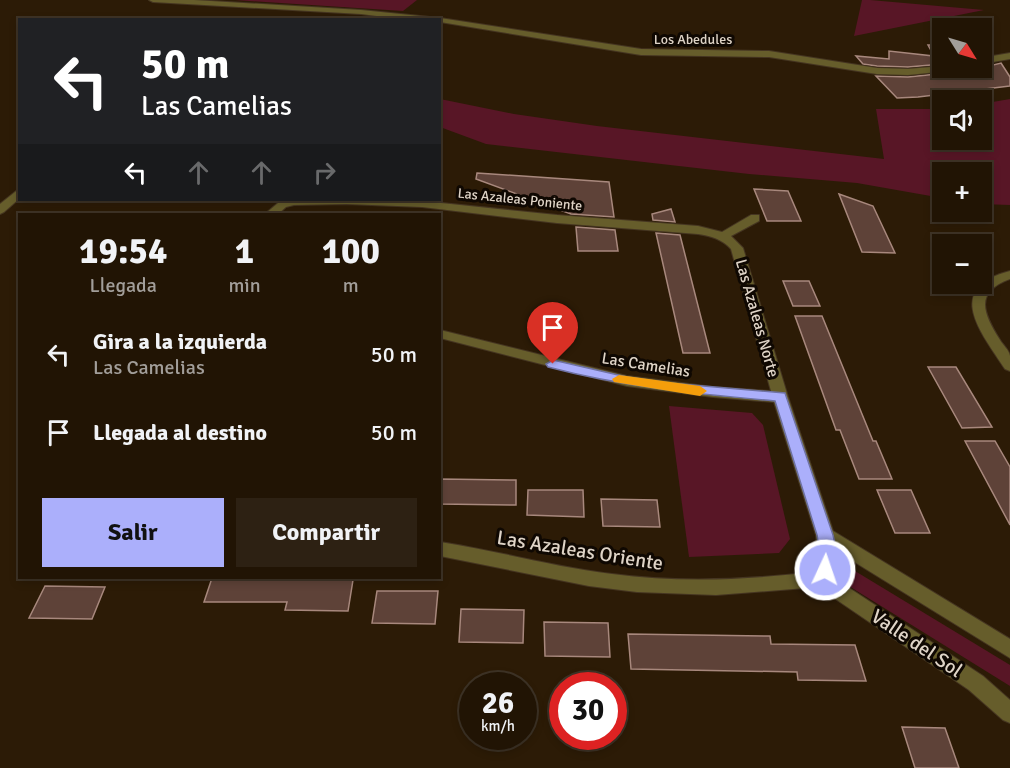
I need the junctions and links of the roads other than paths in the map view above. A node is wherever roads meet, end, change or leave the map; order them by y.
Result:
1 (153, 0) edge
2 (418, 18) edge
3 (441, 20) edge
4 (1010, 56) edge
5 (992, 59) edge
6 (932, 70) edge
7 (18, 193) edge
8 (18, 200) edge
9 (422, 202) edge
10 (2, 208) edge
11 (275, 211) edge
12 (755, 218) dead end
13 (723, 236) junction
14 (1010, 275) edge
15 (441, 334) edge
16 (1010, 366) edge
17 (780, 397) junction
18 (825, 535) junction
19 (441, 549) edge
20 (821, 579) junction
21 (1010, 649) edge
22 (1010, 713) edge

1 - 2 street, Los Abedules
3 - 6 street, Los Abedules
4 - 5 street
7 - 10 street
8 - 10 street
9 - 11 street, Las Azaleas Poniente
9 - 13 street, Las Azaleas Poniente
12 - 13 street
13 - 17 street, Las Azaleas Norte
14 - 16 street
15 - 17 street, Las Camelias
17 - 18 street, Las Azaleas Norte
18 - 20 street, Las Azaleas Norte
18 - 21 street
19 - 20 street, Las Azaleas Oriente
20 - 22 street, Valle del Sol

